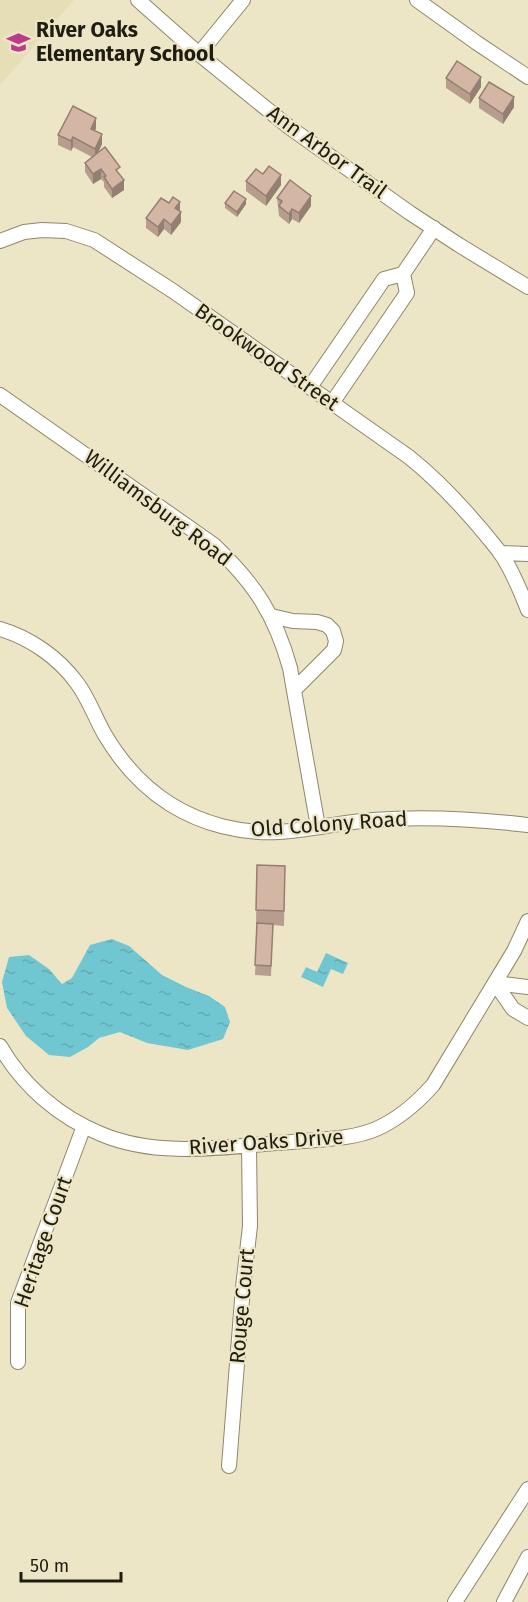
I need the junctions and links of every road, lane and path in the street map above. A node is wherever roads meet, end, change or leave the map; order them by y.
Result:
1 (138, 0) edge
2 (243, 0) edge
3 (417, 0) edge
4 (199, 54) junction
5 (528, 77) edge
6 (434, 228) junction
7 (0, 241) edge
8 (403, 274) junction
9 (528, 287) edge
10 (310, 387) junction
11 (0, 394) edge
12 (332, 403) junction
13 (500, 553) junction
14 (528, 554) edge
15 (528, 610) edge
16 (271, 616) junction
17 (0, 629) edge
18 (294, 690) junction
19 (528, 825) edge
20 (318, 827) junction
21 (528, 921) edge
22 (495, 984) junction
23 (528, 987) edge
24 (528, 1018) edge
25 (0, 1046) edge
26 (84, 1126) junction
27 (249, 1145) junction
28 (18, 1362) dead end
29 (229, 1466) dead end
30 (528, 1489) edge
31 (528, 1557) edge
32 (455, 1602) edge
33 (504, 1602) edge

1 - 4 street, Ann Arbor Trail
2 - 4 street
3 - 5 street
4 - 6 street, Ann Arbor Trail
6 - 8 street
6 - 9 street, Ann Arbor Trail
7 - 10 street, Brookwood Street
8 - 10 street
8 - 12 street
10 - 12 street, Brookwood Street
11 - 16 street, Williamsburg Road
12 - 13 street, Brookwood Street
13 - 14 street
13 - 15 street, Brookwood Street
16 - 18 street, Williamsburg Road
16 - 18 street
17 - 20 street, Old Colony Road
18 - 20 street, Williamsburg Road
19 - 20 street, Old Colony Road
21 - 22 street
22 - 23 street
22 - 24 street
22 - 27 street, River Oaks Drive
25 - 26 street, River Oaks Drive
26 - 27 street, River Oaks Drive
26 - 28 street, Heritage Court
27 - 29 street, Rouge Court
30 - 32 street
31 - 33 street

